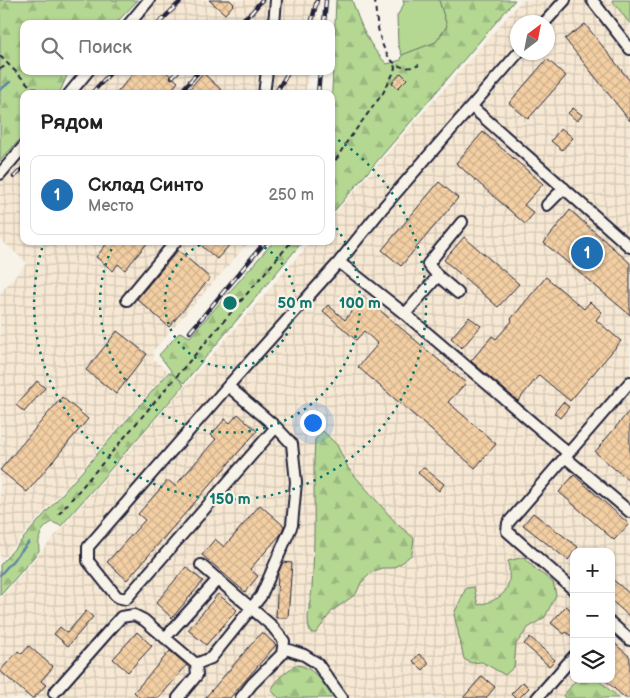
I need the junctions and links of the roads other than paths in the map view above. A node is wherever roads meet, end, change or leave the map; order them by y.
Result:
1 (149, 0) edge
2 (276, 0) edge
3 (565, 0) edge
4 (592, 0) edge
5 (551, 15) edge
6 (132, 20) edge
7 (274, 20) edge
8 (630, 49) edge
9 (512, 60) edge
10 (85, 75) edge
11 (267, 75) edge
12 (71, 90) edge
13 (265, 90) edge
14 (472, 107) junction
15 (20, 151) edge
16 (0, 174) edge
17 (564, 188) junction
18 (548, 205) dead end
19 (462, 222) dead end
20 (173, 245) edge
21 (630, 247) edge
22 (340, 262) junction
23 (438, 276) junction
24 (458, 293) dead end
25 (127, 300) dead end
26 (405, 314) junction
27 (630, 382) edge
28 (228, 386) junction
29 (276, 427) junction
30 (567, 455) junction
31 (630, 512) edge
32 (201, 565) dead end
33 (218, 579) junction
34 (570, 586) edge
35 (252, 608) junction
36 (615, 627) edge
37 (166, 638) junction
38 (630, 640) edge
39 (283, 648) junction
40 (570, 661) edge
41 (196, 664) junction
42 (54, 693) dead end
43 (178, 698) edge
44 (241, 698) edge
45 (342, 698) edge
46 (537, 698) edge

1 - 6 street
2 - 7 street
3 - 5 street
4 - 8 street
9 - 14 street
10 - 12 street
11 - 13 street
14 - 17 street
14 - 22 street
15 - 16 street
17 - 18 street
17 - 21 street
19 - 23 street
20 - 25 street
22 - 26 street
22 - 28 street
23 - 24 street
23 - 26 street
26 - 30 street
27 - 30 street
28 - 29 street
28 - 29 street
29 - 35 street
30 - 31 street
30 - 34 street
32 - 33 street
33 - 35 street
33 - 37 street
35 - 39 street
35 - 41 street
36 - 38 street
37 - 41 street
37 - 42 street
39 - 44 street
39 - 45 street
40 - 46 street
41 - 43 street

